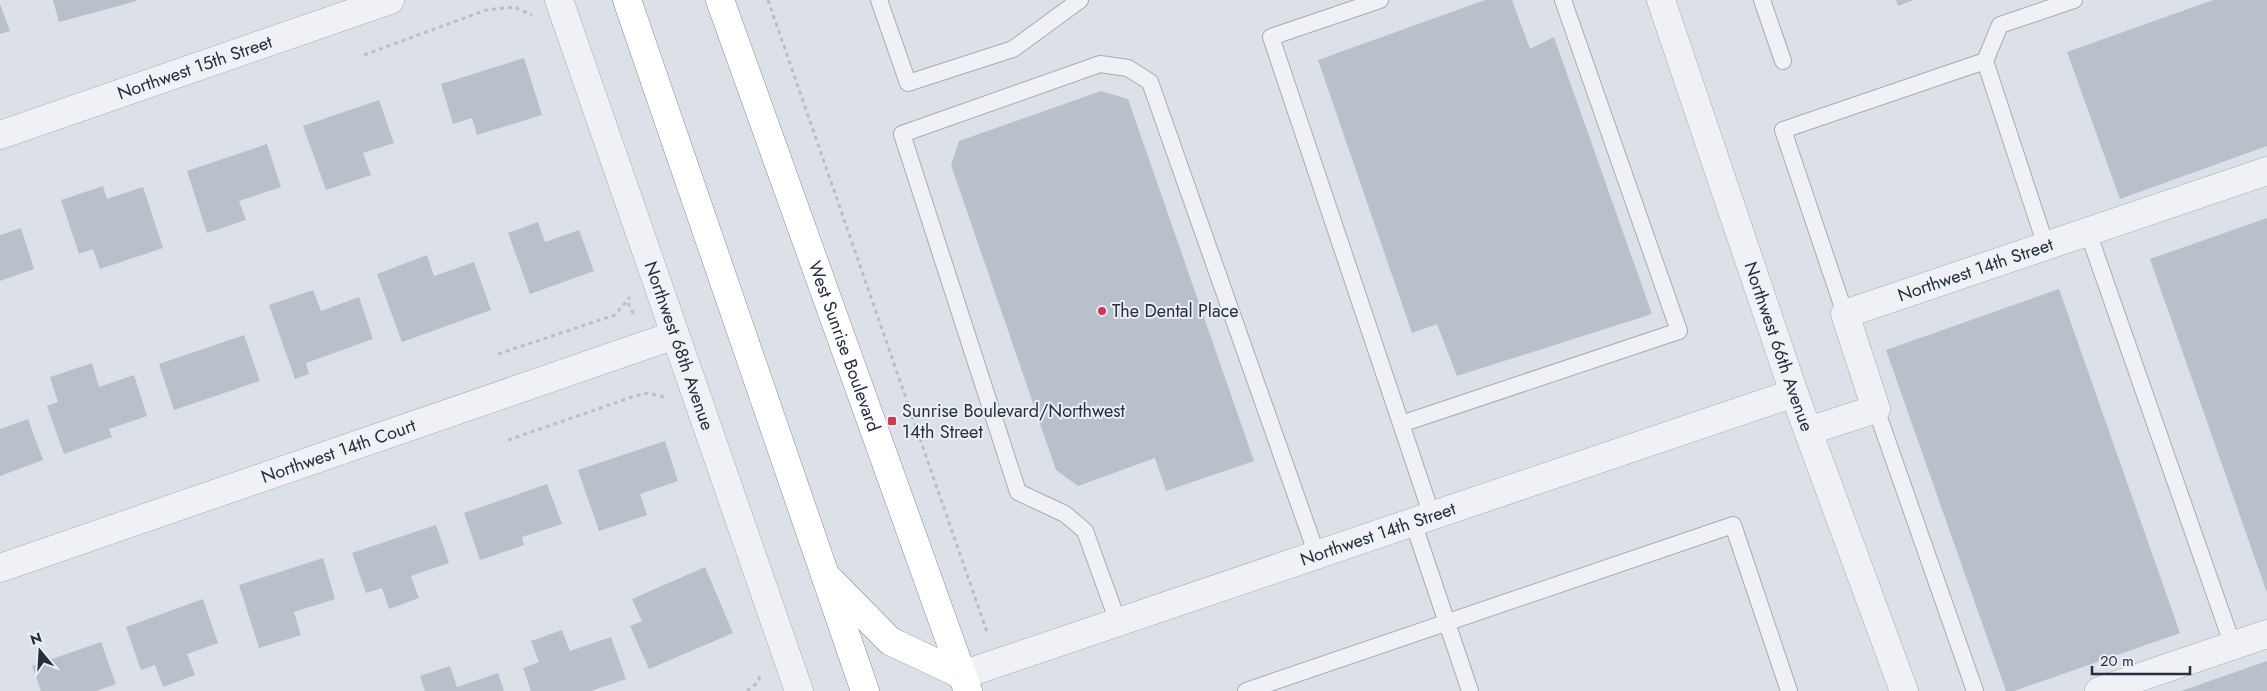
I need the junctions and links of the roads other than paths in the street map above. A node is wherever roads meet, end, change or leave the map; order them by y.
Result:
1 (390, 0) edge
2 (559, 0) edge
3 (627, 0) edge
4 (720, 0) edge
5 (879, 0) edge
6 (1080, 0) edge
7 (1380, 0) edge
8 (1563, 0) edge
9 (1661, 0) edge
10 (1762, 0) edge
11 (2074, 0) edge
12 (1783, 61) dead end
13 (1985, 62) junction
14 (0, 136) edge
15 (2267, 171) edge
16 (2088, 232) junction
17 (2046, 246) junction
18 (1845, 314) junction
19 (676, 336) junction
20 (1794, 393) junction
21 (1876, 409) junction
22 (1401, 424) junction
23 (1808, 431) junction
24 (1423, 519) junction
25 (1317, 555) junction
26 (0, 568) edge
27 (826, 576) junction
28 (1118, 622) junction
29 (1447, 623) junction
30 (2267, 634) edge
31 (2233, 646) junction
32 (965, 683) edge
33 (799, 691) edge
34 (865, 691) edge
35 (1246, 691) edge
36 (1470, 691) edge
37 (1789, 691) edge
38 (1904, 691) edge
39 (1975, 691) edge
40 (2099, 691) edge

1 - 14 street, Northwest 15th Street
2 - 19 street, Northwest 68th Avenue
3 - 27 highway
4 - 32 highway, West Sunrise Boulevard
5 - 6 lane
7 - 22 lane
8 - 22 lane
9 - 20 street, Northwest 66th Avenue
10 - 12 lane
11 - 13 lane
13 - 17 lane
13 - 18 lane
15 - 16 street, Northwest 14th Street
16 - 17 street, Northwest 14th Street
16 - 31 lane
17 - 18 street, Northwest 14th Street
18 - 21 street
19 - 26 street, Northwest 14th Court
19 - 33 street, Northwest 68th Avenue
20 - 23 street, Northwest 66th Avenue
20 - 24 street, Northwest 14th Street
21 - 23 street
21 - 39 lane
22 - 24 lane
23 - 38 street, Northwest 66th Avenue
24 - 25 street, Northwest 14th Street
24 - 29 lane
25 - 28 street, Northwest 14th Street
25 - 28 lane
27 - 32 highway
27 - 34 highway
28 - 32 street, Northwest 14th Street
29 - 35 lane
29 - 36 lane
29 - 37 lane
30 - 31 street
31 - 40 street

